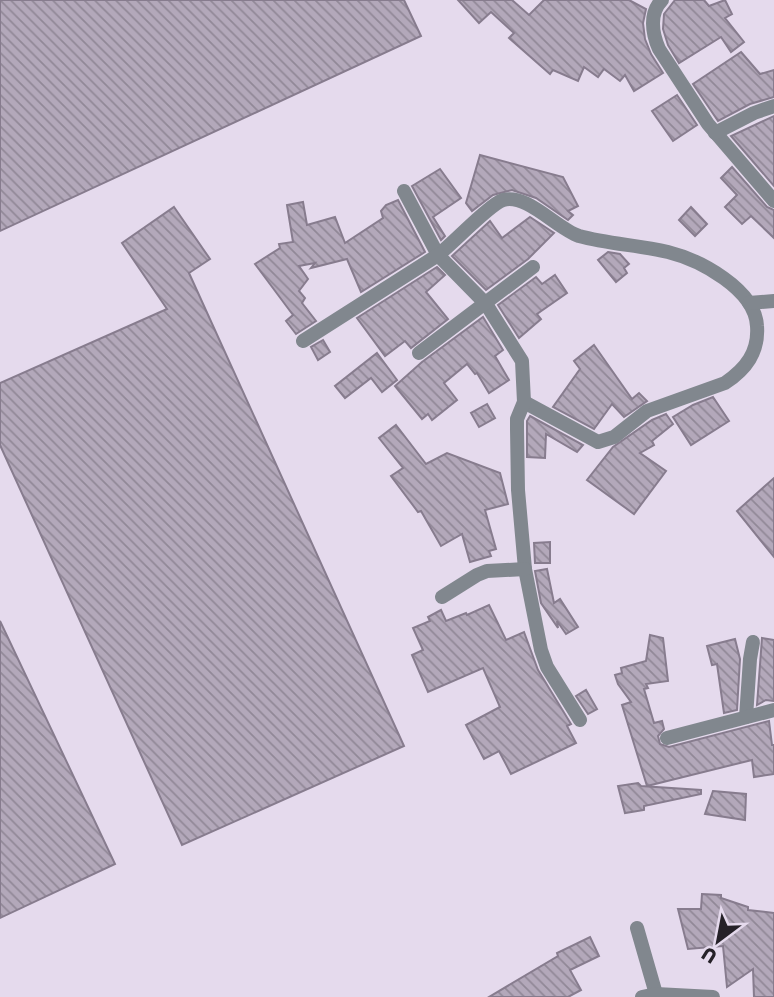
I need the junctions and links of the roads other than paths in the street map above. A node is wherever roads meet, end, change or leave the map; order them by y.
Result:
1 (662, 0) edge
2 (774, 106) edge
3 (715, 133) junction
4 (404, 191) dead end
5 (774, 201) edge
6 (438, 256) junction
7 (533, 267) dead end
8 (774, 302) edge
9 (749, 303) junction
10 (486, 304) junction
11 (303, 341) dead end
12 (419, 353) dead end
13 (524, 402) junction
14 (525, 569) junction
15 (442, 597) dead end
16 (753, 642) dead end
17 (774, 710) edge
18 (746, 717) junction
19 (580, 720) dead end
20 (667, 738) dead end
21 (637, 928) dead end
22 (649, 995) edge
23 (713, 997) edge

1 - 3 street
2 - 3 street
3 - 5 street
4 - 6 street
6 - 9 street
6 - 10 street
6 - 11 street
7 - 10 street
8 - 9 street
9 - 13 street
10 - 12 street
10 - 13 street
13 - 14 street
14 - 15 street
14 - 19 street
16 - 18 street
17 - 18 street
18 - 20 street
21 - 22 street
22 - 23 street

